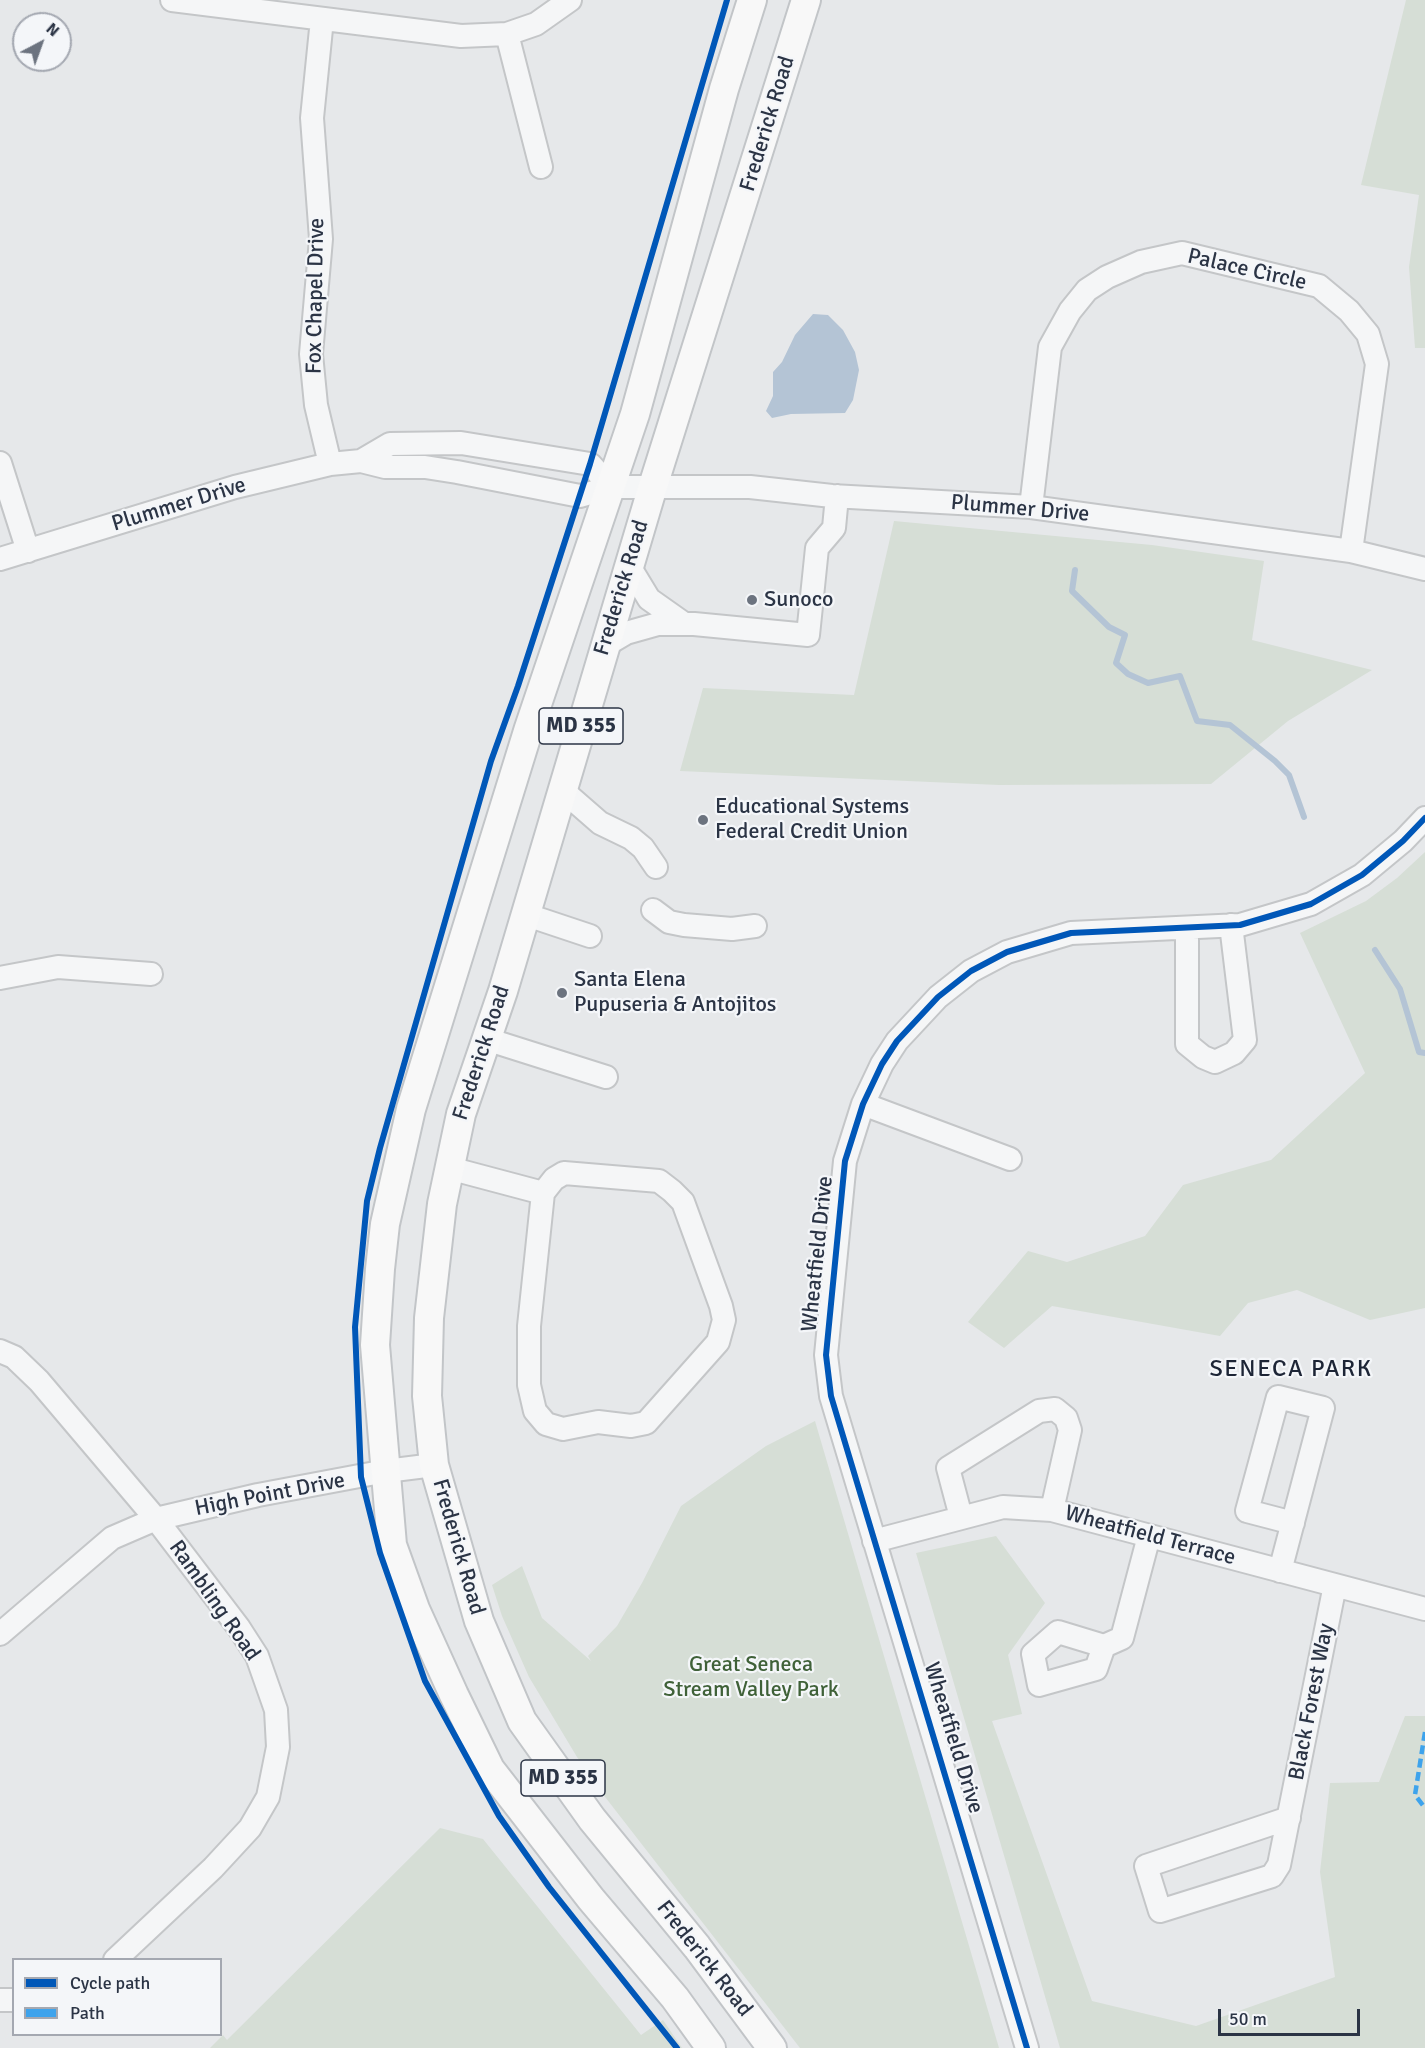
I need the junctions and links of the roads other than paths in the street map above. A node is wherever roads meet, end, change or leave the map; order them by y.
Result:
1 (172, 0) edge
2 (570, 0) edge
3 (752, 0) edge
4 (806, 0) edge
5 (322, 19) junction
6 (507, 34) junction
7 (541, 167) dead end
8 (360, 460) junction
9 (0, 463) edge
10 (330, 464) junction
11 (653, 486) junction
12 (611, 487) junction
13 (837, 496) junction
14 (1031, 507) junction
15 (28, 551) junction
16 (1351, 551) junction
17 (0, 560) edge
18 (629, 566) junction
19 (1425, 569) edge
20 (683, 623) junction
21 (604, 646) junction
22 (561, 789) junction
23 (1425, 818) edge
24 (656, 867) dead end
25 (653, 910) dead end
26 (524, 914) junction
27 (1231, 925) junction
28 (755, 926) dead end
29 (1187, 927) junction
30 (590, 936) dead end
31 (151, 974) dead end
32 (0, 978) edge
33 (486, 1039) junction
34 (606, 1077) dead end
35 (863, 1104) junction
36 (1010, 1159) dead end
37 (449, 1168) junction
38 (543, 1193) junction
39 (0, 1351) edge
40 (435, 1465) junction
41 (386, 1471) junction
42 (1052, 1510) junction
43 (961, 1517) junction
44 (156, 1519) junction
45 (1293, 1523) junction
46 (1149, 1536) junction
47 (874, 1541) junction
48 (1280, 1571) junction
49 (1335, 1585) junction
50 (1425, 1609) edge
51 (0, 1634) edge
52 (1104, 1646) dead end
53 (1288, 1818) junction
54 (116, 1958) edge
55 (711, 2048) edge
56 (772, 2048) edge
57 (1027, 2048) edge

1 - 5 street
2 - 6 street
3 - 12 main road, Frederick Road / MD 355
4 - 11 main road, Frederick Road / MD 355
5 - 6 street
5 - 10 street, Fox Chapel Drive
6 - 7 street
8 - 10 street, Plummer Drive
8 - 12 street, Plummer Drive
8 - 12 street, Plummer Drive
9 - 15 street
10 - 15 street, Plummer Drive
11 - 12 street, Plummer Drive
11 - 13 street, Plummer Drive
11 - 18 main road, Frederick Road / MD 355
12 - 41 main road, Frederick Road / MD 355
13 - 14 street, Plummer Drive
13 - 20 street
14 - 16 street, Plummer Drive
14 - 16 street, Palace Circle
15 - 17 street, Plummer Drive
16 - 19 street, Plummer Drive
18 - 20 street
18 - 21 main road, Frederick Road / MD 355
20 - 21 street
21 - 22 main road, Frederick Road / MD 355
22 - 24 street
22 - 26 main road, Frederick Road / MD 355
23 - 27 street, Wheatfield Drive
25 - 28 street
26 - 30 street
26 - 33 main road, Frederick Road / MD 355
27 - 29 street, Wheatfield Drive
27 - 29 street
29 - 35 street, Wheatfield Drive
31 - 32 street
33 - 34 street
33 - 37 main road, Frederick Road / MD 355
35 - 36 street
35 - 47 street, Wheatfield Drive
37 - 38 street
37 - 40 main road, Frederick Road / MD 355
38 - 38 street
39 - 44 street, Rambling Road
40 - 41 street, High Point Drive
40 - 56 main road, Frederick Road / MD 355
41 - 44 street, High Point Drive
41 - 55 main road, Frederick Road / MD 355
42 - 43 street, Wheatfield Terrace
42 - 43 street
42 - 46 street, Wheatfield Terrace
43 - 47 street, Wheatfield Terrace
44 - 51 street, High Point Drive
44 - 54 street, Rambling Road
45 - 45 street
45 - 48 street
46 - 48 street, Wheatfield Terrace
46 - 52 street
47 - 57 street, Wheatfield Drive
48 - 49 street, Wheatfield Terrace
49 - 50 street, Wheatfield Terrace
49 - 53 street, Black Forest Way
53 - 53 street, Black Forest Way

